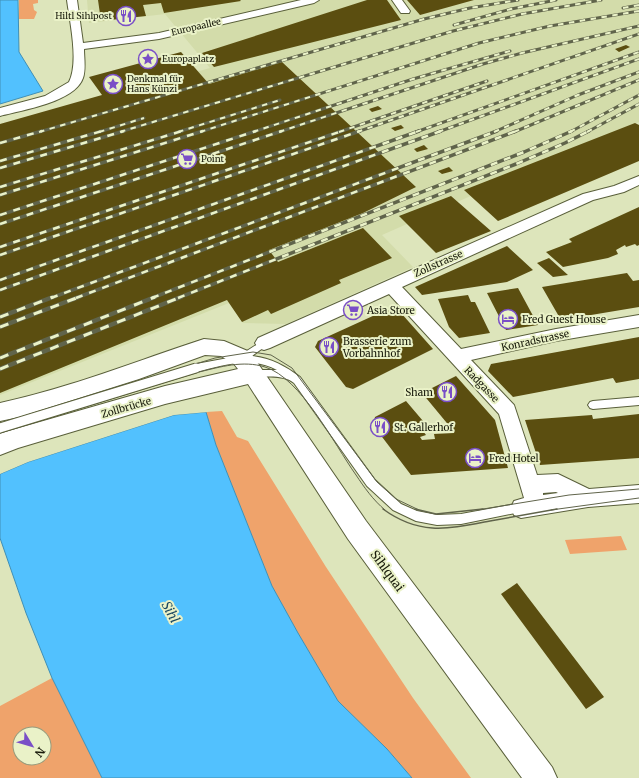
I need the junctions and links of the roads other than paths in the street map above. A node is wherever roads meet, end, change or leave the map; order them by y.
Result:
1 (72, 0) edge
2 (314, 0) edge
3 (397, 0) edge
4 (406, 11) dead end
5 (77, 46) junction
6 (0, 112) edge
7 (639, 180) edge
8 (390, 285) junction
9 (639, 320) edge
10 (264, 343) joint
11 (456, 357) junction
12 (248, 366) junction
13 (197, 368) junction
14 (296, 380) junction
15 (639, 401) edge
16 (593, 405) dead end
17 (0, 412) edge
18 (0, 428) edge
19 (0, 445) edge
20 (530, 484) junction
21 (639, 494) edge
22 (588, 498) junction
23 (528, 506) junction
24 (541, 778) edge

1 - 5 street
2 - 5 street, Europaallee
3 - 4 street
5 - 6 street
7 - 8 street, Zollstrasse
8 - 10 street, Zollstrasse
8 - 11 street, Radgasse
9 - 11 street, Konradstrasse
10 - 12 lane, Zollstrasse
11 - 20 street, Radgasse
12 - 13 street, Zollbrücke
12 - 13 street, Zollbrücke
12 - 14 lane
12 - 14 lane
12 - 24 street, Sihlquai
13 - 17 street, Zollbrücke
13 - 18 lane, Zollbrücke, bridge
13 - 19 street, Zollbrücke
14 - 23 lane
15 - 16 lane
20 - 22 street
20 - 23 street, Radgasse
21 - 22 street
22 - 23 street

